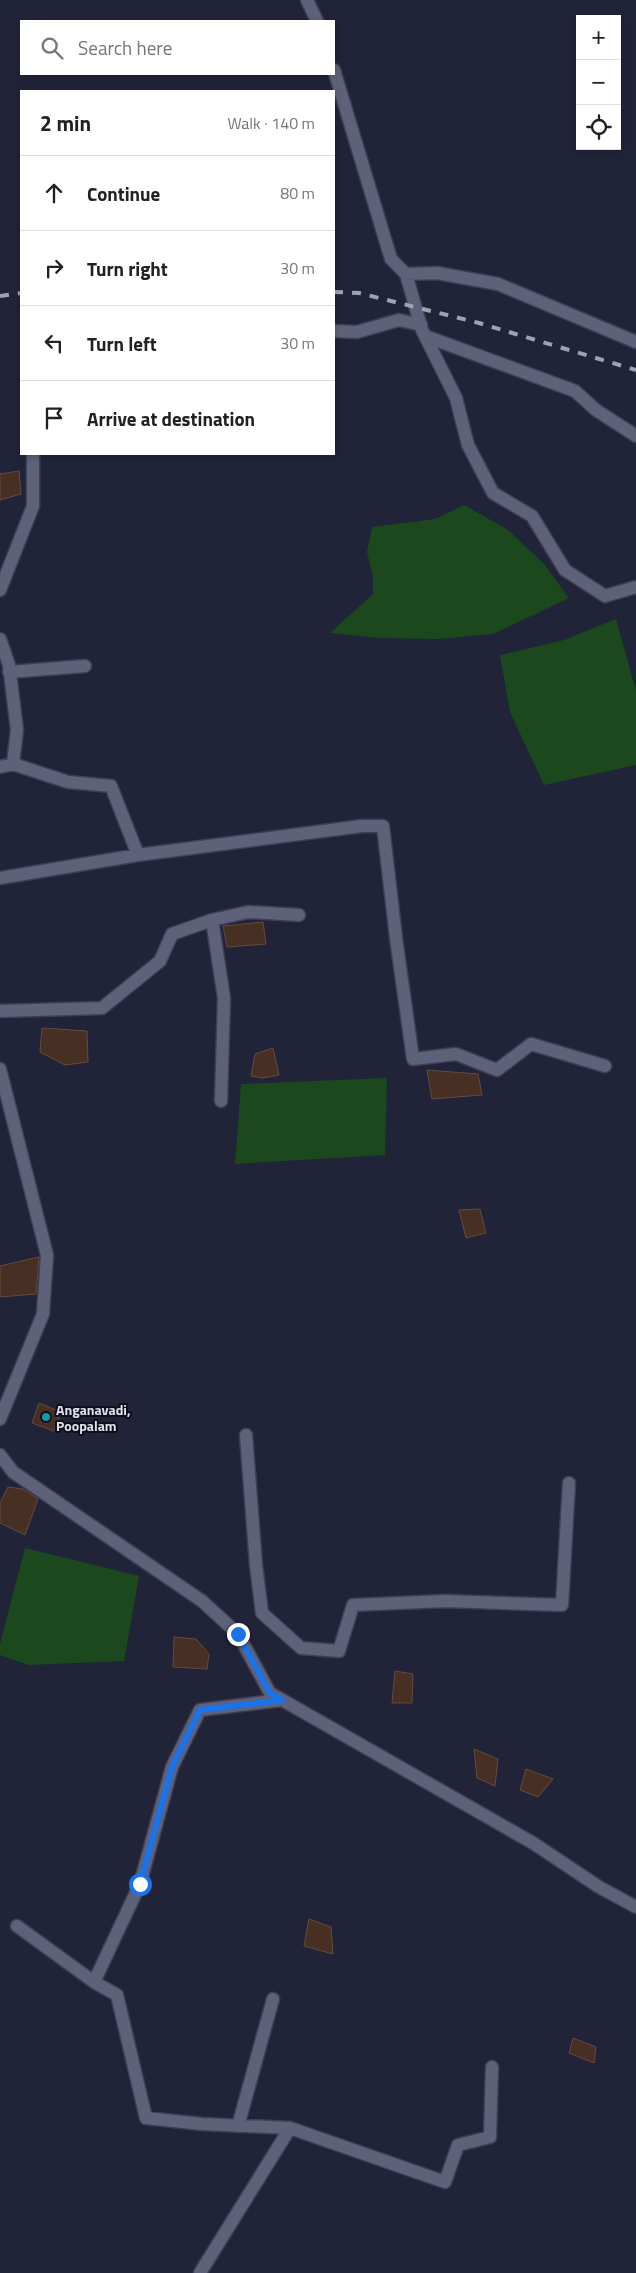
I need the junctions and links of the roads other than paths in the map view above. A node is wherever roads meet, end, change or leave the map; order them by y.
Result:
1 (307, 0) edge
2 (317, 20) edge
3 (335, 73) edge
4 (406, 274) junction
5 (423, 330) junction
6 (335, 331) edge
7 (636, 342) edge
8 (636, 436) edge
9 (33, 455) edge
10 (636, 587) edge
11 (0, 590) edge
12 (0, 639) edge
13 (85, 666) dead end
14 (9, 672) junction
15 (13, 764) junction
16 (0, 767) edge
17 (138, 855) junction
18 (0, 878) edge
19 (300, 915) dead end
20 (212, 920) junction
21 (0, 1011) edge
22 (606, 1066) dead end
23 (0, 1069) edge
24 (3, 1090) edge
25 (221, 1101) dead end
26 (0, 1419) edge
27 (246, 1435) dead end
28 (0, 1455) edge
29 (569, 1483) dead end
30 (282, 1700) junction
31 (636, 1907) edge
32 (17, 1926) dead end
33 (94, 1982) junction
34 (273, 1999) dead end
35 (492, 2067) dead end
36 (238, 2126) junction
37 (290, 2128) junction
38 (200, 2273) edge

1 - 2 street
3 - 4 street
4 - 5 street
4 - 7 street
5 - 6 street
5 - 8 street
5 - 10 street
9 - 11 street
12 - 14 street
13 - 14 street
14 - 15 street
15 - 16 street
15 - 17 street
17 - 18 street
17 - 22 street
19 - 20 street
20 - 21 street
20 - 25 street
23 - 24 street
24 - 26 street
27 - 29 street
28 - 30 street
30 - 31 street
30 - 33 street
32 - 33 street
33 - 36 street
34 - 36 street
35 - 37 street
36 - 37 street
37 - 38 street

